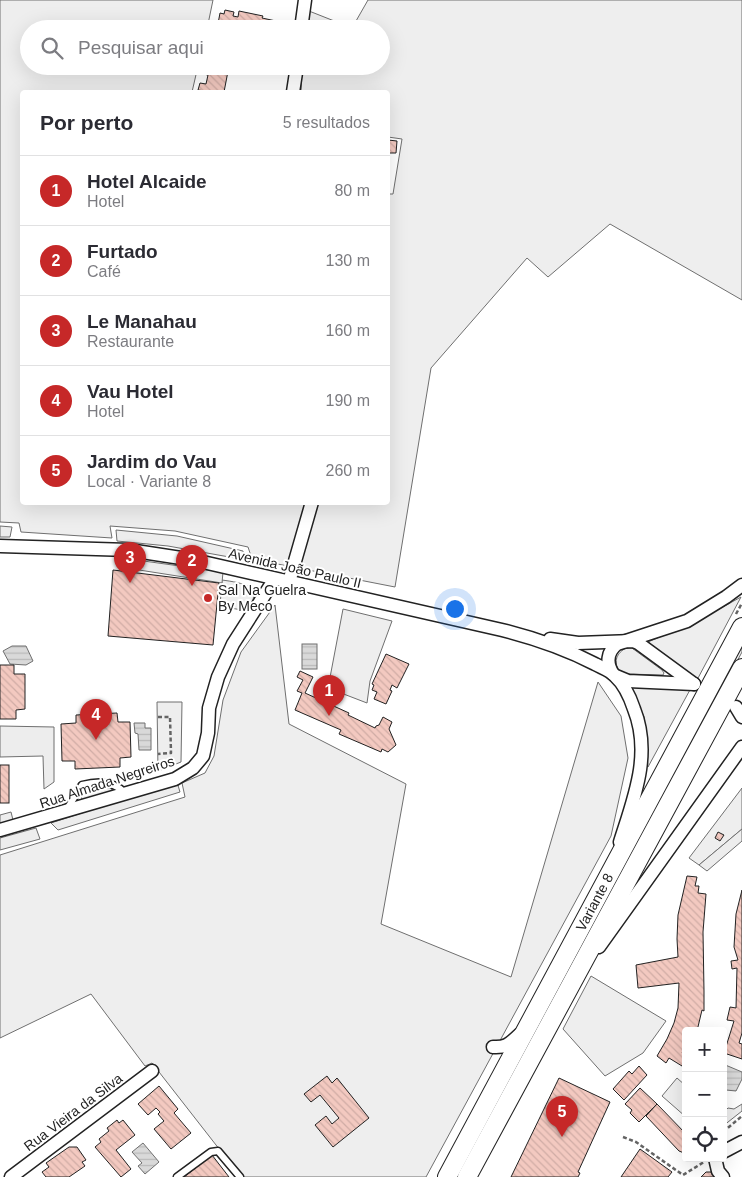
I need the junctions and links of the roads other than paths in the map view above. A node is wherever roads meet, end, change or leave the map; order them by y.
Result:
1 (305, 0) edge
2 (302, 20) edge
3 (296, 75) edge
4 (293, 90) edge
5 (311, 505) edge
6 (0, 546) edge
7 (274, 580) junction
8 (289, 582) junction
9 (742, 585) edge
10 (742, 626) edge
11 (521, 635) junction
12 (625, 640) junction
13 (742, 668) edge
14 (615, 675) junction
15 (742, 747) edge
16 (126, 794) junction
17 (65, 812) junction
18 (0, 830) edge
19 (586, 918) junction
20 (572, 984) junction
21 (152, 1071) dead end
22 (742, 1142) edge
23 (727, 1150) edge
24 (716, 1162) edge
25 (17, 1175) edge
26 (176, 1177) edge
27 (240, 1177) edge
28 (447, 1177) edge
29 (467, 1177) edge
30 (723, 1177) edge

1 - 2 street
3 - 4 street
5 - 8 street
6 - 7 street, Avenida João Paulo II
7 - 8 street, Avenida João Paulo II
7 - 16 street, Rua Almada Negreiros
8 - 11 street, Avenida João Paulo II
9 - 12 street
10 - 19 main road, Variante 8
11 - 12 street
11 - 14 street
12 - 14 street
12 - 14 street
13 - 20 main road, Variante 8
14 - 19 street
15 - 20 street
16 - 17 street, Rua Almada Negreiros
16 - 17 lane
17 - 18 street, Rua Almada Negreiros
19 - 28 main road, Variante 8
20 - 29 main road, Variante 8
21 - 25 street, Rua Vieira da Silva
22 - 23 street
24 - 30 street
26 - 27 lane

